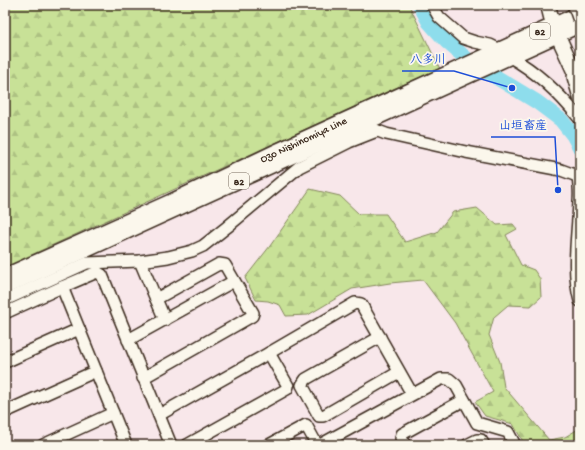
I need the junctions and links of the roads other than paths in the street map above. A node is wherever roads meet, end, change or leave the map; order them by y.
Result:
1 (432, 5) edge
2 (543, 5) edge
3 (548, 5) edge
4 (575, 5) edge
5 (580, 13) edge
6 (580, 19) edge
7 (580, 25) edge
8 (555, 30) junction
9 (505, 56) junction
10 (570, 63) junction
11 (467, 71) junction
12 (580, 84) edge
13 (580, 101) edge
14 (580, 119) edge
15 (362, 125) junction
16 (377, 131) junction
17 (579, 176) edge
18 (140, 261) junction
19 (5, 276) edge
20 (234, 281) junction
21 (5, 287) edge
22 (62, 287) junction
23 (156, 299) junction
24 (5, 300) edge
25 (580, 301) edge
26 (5, 313) edge
27 (165, 320) junction
28 (79, 329) junction
29 (380, 337) junction
30 (128, 340) junction
31 (270, 353) junction
32 (5, 362) edge
33 (96, 371) junction
34 (400, 372) junction
35 (143, 378) junction
36 (412, 394) junction
37 (464, 400) junction
38 (5, 412) edge
39 (113, 413) junction
40 (159, 415) junction
41 (43, 445) edge
42 (126, 445) edge
43 (171, 445) edge
44 (188, 445) edge
45 (269, 445) edge
46 (318, 445) edge
47 (405, 445) edge
48 (467, 445) edge
49 (484, 445) edge
50 (515, 445) edge

1 - 9 street
2 - 8 street
3 - 8 main road
4 - 6 main road, bridge
5 - 8 main road, Ozo Nishinomiya Line / 82
7 - 8 main road, Ozo Nishinomiya Line / 82
8 - 9 main road, Ozo Nishinomiya Line / 82
8 - 10 main road
9 - 11 main road, Ozo Nishinomiya Line / 82
9 - 14 street
10 - 12 main road
10 - 13 street
11 - 15 main road, Ozo Nishinomiya Line / 82
11 - 19 main road, Ozo Nishinomiya Line / 82
15 - 16 street
15 - 21 main road, Ozo Nishinomiya Line / 82
16 - 17 street
16 - 18 street
17 - 25 street
18 - 23 street
18 - 24 street
20 - 23 street
20 - 27 street
20 - 35 street
22 - 26 street
22 - 28 street
22 - 30 street
23 - 27 street
27 - 30 street
28 - 32 street
28 - 33 street
29 - 31 street
29 - 34 street
29 - 34 street
30 - 35 street
31 - 40 street
31 - 44 street
33 - 38 street
33 - 39 street
34 - 36 street
35 - 40 street
36 - 37 street
36 - 46 street
37 - 47 street
37 - 50 street
39 - 41 street
39 - 42 street
40 - 43 street
45 - 46 street
48 - 49 street

